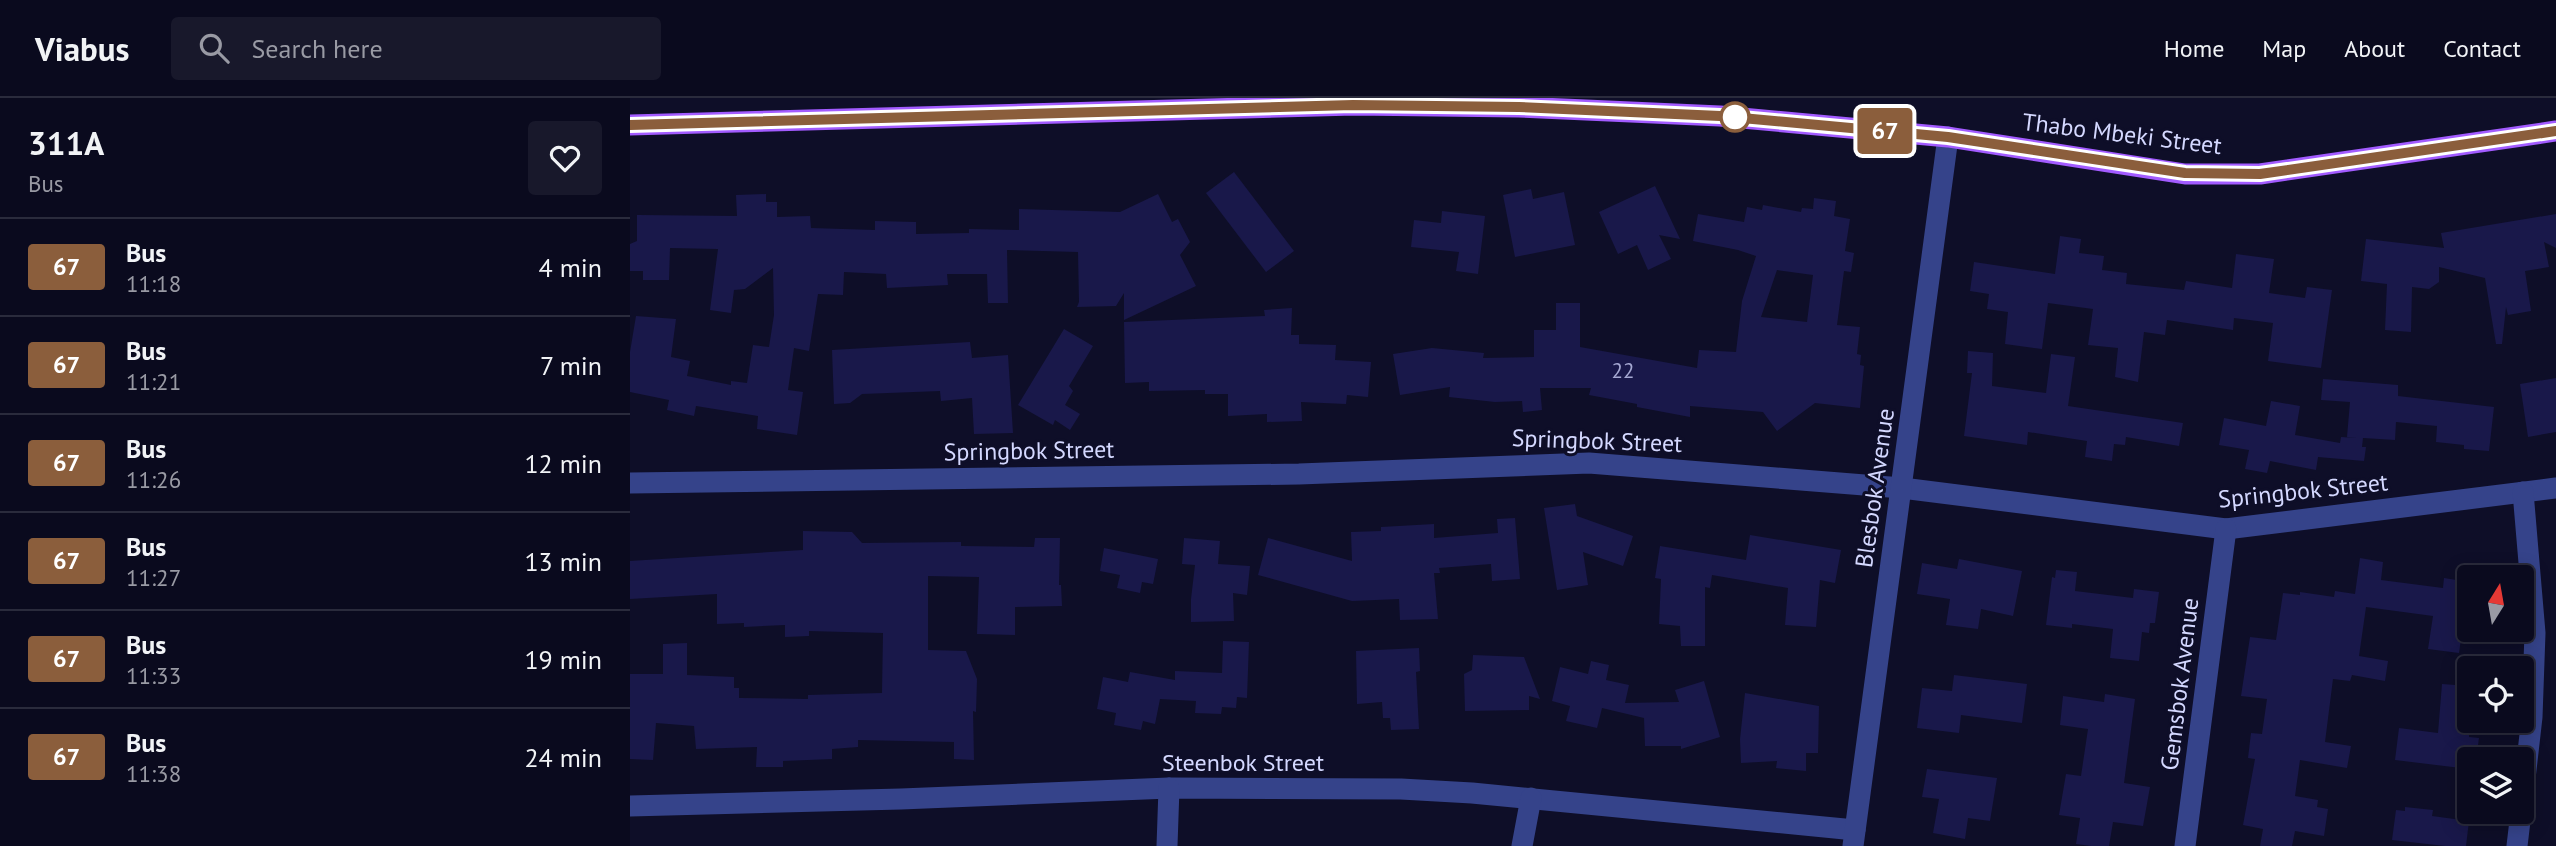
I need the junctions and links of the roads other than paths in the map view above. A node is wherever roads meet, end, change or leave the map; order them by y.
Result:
1 (630, 125) edge
2 (2556, 131) edge
3 (1948, 137) junction
4 (630, 483) edge
5 (1902, 488) junction
6 (2556, 488) edge
7 (2523, 492) junction
8 (2226, 529) junction
9 (2529, 747) edge
10 (1169, 788) junction
11 (1531, 798) junction
12 (630, 806) edge
13 (2520, 824) edge
14 (1854, 838) edge
15 (1167, 846) edge
16 (1522, 846) edge
17 (2185, 846) edge
18 (2517, 846) edge

1 - 3 main road, Thabo Mbeki Street
2 - 3 main road, Thabo Mbeki Street
3 - 5 street, Blesbok Avenue
4 - 5 street, Springbok Street
5 - 8 street, Springbok Street
5 - 14 street, Blesbok Avenue
6 - 7 street, Springbok Street
7 - 8 street, Springbok Street
7 - 9 street
8 - 17 street, Gemsbok Avenue
10 - 11 street, Steenbok Street
10 - 12 street, Steenbok Street
10 - 15 street
11 - 14 street, Steenbok Street
11 - 16 street
13 - 18 street

